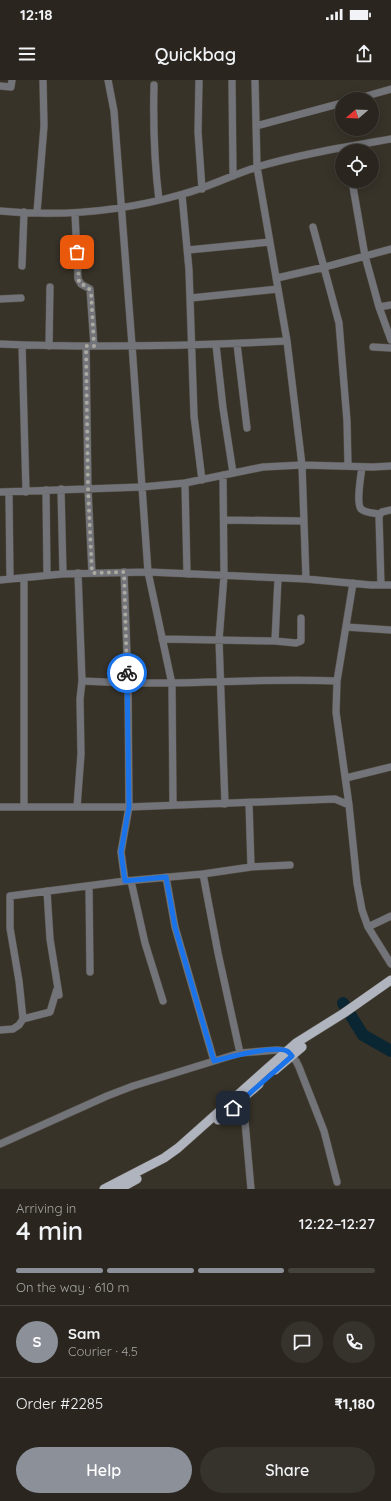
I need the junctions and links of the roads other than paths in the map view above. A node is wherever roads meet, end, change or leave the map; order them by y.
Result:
1 (12, 80) edge
2 (43, 80) edge
3 (108, 80) edge
4 (199, 80) edge
5 (232, 80) edge
6 (255, 80) edge
7 (154, 85) dead end
8 (0, 86) edge
9 (391, 89) edge
10 (379, 92) edge
11 (335, 105) edge
12 (256, 126) junction
13 (391, 139) edge
14 (369, 144) edge
15 (335, 150) edge
16 (257, 167) junction
17 (233, 176) junction
18 (353, 188) edge
19 (202, 189) junction
20 (182, 195) junction
21 (159, 200) junction
22 (122, 208) junction
23 (0, 211) edge
24 (24, 212) junction
25 (37, 212) junction
26 (75, 213) junction
27 (313, 227) dead end
28 (270, 242) junction
29 (391, 249) edge
30 (188, 250) junction
31 (366, 256) junction
32 (22, 266) dead end
33 (325, 267) junction
34 (277, 278) junction
35 (50, 287) dead end
36 (278, 289) junction
37 (22, 298) dead end
38 (191, 298) junction
39 (0, 299) edge
40 (391, 305) edge
41 (379, 307) junction
42 (391, 340) edge
43 (287, 341) junction
44 (0, 344) edge
45 (216, 344) junction
46 (237, 344) junction
47 (22, 345) junction
48 (132, 345) junction
49 (49, 346) junction
50 (86, 346) junction
51 (94, 346) junction
52 (193, 346) junction
53 (374, 347) dead end
54 (391, 348) edge
55 (247, 428) dead end
56 (302, 465) junction
57 (348, 466) junction
58 (362, 466) junction
59 (391, 466) edge
60 (233, 473) junction
61 (223, 475) junction
62 (202, 480) junction
63 (185, 483) junction
64 (142, 487) junction
65 (61, 489) junction
66 (88, 489) junction
67 (46, 490) junction
68 (0, 492) edge
69 (9, 492) junction
70 (26, 492) junction
71 (391, 510) edge
72 (380, 514) junction
73 (224, 520) junction
74 (304, 521) junction
75 (124, 572) junction
76 (148, 572) junction
77 (78, 573) junction
78 (92, 573) junction
79 (63, 574) junction
80 (187, 574) junction
81 (47, 575) junction
82 (224, 576) junction
83 (24, 578) junction
84 (278, 578) junction
85 (10, 579) junction
86 (306, 579) junction
87 (0, 580) edge
88 (353, 583) junction
89 (381, 585) junction
90 (391, 585) edge
91 (301, 618) dead end
92 (346, 626) junction
93 (391, 630) edge
94 (162, 639) junction
95 (219, 640) junction
96 (276, 640) junction
97 (82, 681) junction
98 (337, 681) junction
99 (221, 682) junction
100 (128, 683) junction
101 (172, 684) junction
102 (391, 767) edge
103 (346, 778) junction
104 (249, 803) junction
105 (225, 804) junction
106 (173, 805) junction
107 (349, 805) junction
108 (0, 806) edge
109 (24, 806) junction
110 (77, 806) junction
111 (129, 807) junction
112 (290, 865) dead end
113 (251, 867) junction
114 (203, 874) junction
115 (166, 877) junction
116 (128, 881) junction
117 (89, 886) junction
118 (47, 891) junction
119 (391, 916) edge
120 (368, 927) junction
121 (391, 964) edge
122 (90, 972) dead end
123 (391, 980) edge
124 (391, 985) edge
125 (58, 987) junction
126 (59, 995) dead end
127 (163, 1001) dead end
128 (360, 1005) junction
129 (23, 1019) junction
130 (0, 1030) edge
131 (240, 1053) junction
132 (289, 1054) junction
133 (214, 1061) junction
134 (243, 1100) junction
135 (0, 1135) edge
136 (1, 1143) edge
137 (171, 1156) junction
138 (337, 1182) dead end
139 (104, 1189) edge
140 (119, 1189) edge
141 (251, 1189) edge

1 - 8 street
2 - 25 street
3 - 22 street
4 - 19 street
5 - 17 street
6 - 12 street
7 - 21 street
9 - 10 street
11 - 12 street
12 - 16 street
13 - 14 street
15 - 16 street
16 - 17 street
16 - 28 street
17 - 19 street
18 - 31 street
19 - 20 street
20 - 21 street
20 - 30 street
21 - 22 street
22 - 26 street
22 - 48 street
23 - 24 street
24 - 25 street
24 - 32 street
25 - 26 street
26 - 51 street
27 - 33 street
28 - 30 street
28 - 34 street
29 - 31 street
30 - 38 street
31 - 33 street
31 - 41 street
33 - 34 street
33 - 57 street
34 - 36 street
35 - 49 street
36 - 38 street
36 - 43 street
37 - 39 street
38 - 52 street
40 - 41 street
41 - 42 street
43 - 46 street
43 - 56 street
44 - 47 street
45 - 46 street
45 - 52 street
45 - 60 street
46 - 55 street
47 - 49 street
47 - 70 street
48 - 51 street
48 - 52 street
48 - 64 street
49 - 50 street
50 - 51 street
50 - 66 street
52 - 62 street
53 - 54 street
56 - 57 street
56 - 60 street
56 - 74 street
57 - 58 street
58 - 59 street
58 - 72 street
60 - 61 street
61 - 62 street
61 - 73 street
62 - 63 street
63 - 64 street
63 - 80 street
64 - 66 street
64 - 76 street
65 - 66 street
65 - 67 street
65 - 79 street
66 - 78 street
67 - 70 street
67 - 81 street
68 - 69 street
69 - 70 street
69 - 85 street
71 - 72 street
72 - 89 street
73 - 74 street
73 - 82 street
74 - 86 street
75 - 76 street
75 - 78 street
75 - 100 street
76 - 80 street
76 - 94 street
77 - 78 street
77 - 79 street
77 - 97 street
79 - 81 street
80 - 82 street
81 - 83 street
82 - 84 street
82 - 95 street
83 - 85 street
83 - 109 street
84 - 86 street
84 - 96 street
85 - 87 street
86 - 88 street
88 - 89 street
88 - 92 street
89 - 90 street
91 - 96 street
92 - 93 street
92 - 98 street
94 - 95 street
94 - 101 street
95 - 96 street
95 - 99 street
97 - 100 street
97 - 110 street
98 - 99 street
98 - 103 street
99 - 101 street
99 - 105 street
100 - 101 street
100 - 111 street
101 - 106 street
102 - 103 street
103 - 107 street
104 - 105 street
104 - 107 street
104 - 113 street
105 - 106 street
106 - 111 street
107 - 120 street
108 - 109 street
109 - 110 street
110 - 111 street
111 - 116 street
112 - 113 street
113 - 114 street
114 - 115 street
114 - 131 street
115 - 116 street
115 - 133 street
116 - 117 street
116 - 127 street
117 - 118 street
117 - 122 street
118 - 125 street
118 - 129 street
119 - 120 street
120 - 121 street
123 - 128 main road
124 - 128 main road
125 - 126 street
125 - 129 street
128 - 132 main road
129 - 130 street
131 - 132 street
131 - 133 street
132 - 134 main road
132 - 137 main road
132 - 138 street
133 - 136 street
134 - 137 main road
134 - 141 street
135 - 136 street
137 - 139 main road
137 - 140 main road

